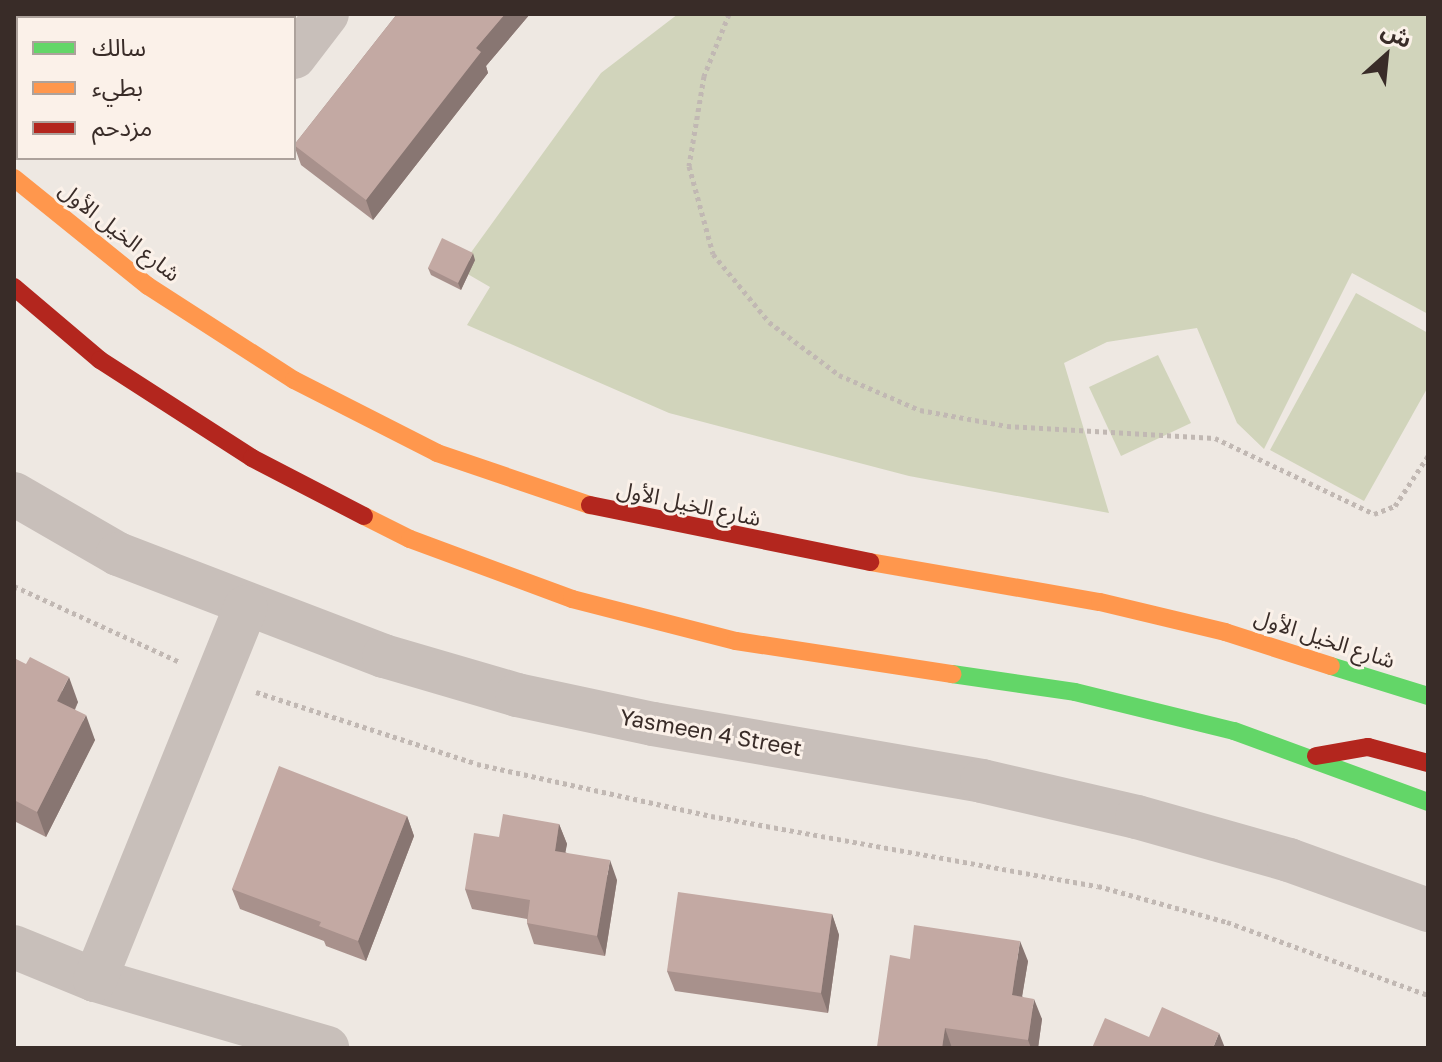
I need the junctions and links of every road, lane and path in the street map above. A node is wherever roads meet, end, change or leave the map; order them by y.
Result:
1 (729, 14) edge
2 (14, 178) edge
3 (14, 287) edge
4 (1428, 456) edge
5 (14, 494) edge
6 (14, 586) edge
7 (246, 607) junction
8 (217, 679) junction
9 (1428, 696) edge
10 (1314, 757) junction
11 (1428, 763) edge
12 (1428, 802) edge
13 (1428, 910) edge
14 (14, 947) edge
15 (95, 980) junction
16 (1428, 995) edge
17 (327, 1048) edge

1 - 4 path
2 - 9 main road, شارع الخيل الأول
3 - 10 main road
5 - 7 street, Yasmeen 4 Street
6 - 8 path
7 - 8 street
7 - 13 street, Yasmeen 4 Street
8 - 15 street
8 - 16 path
10 - 11 main road
10 - 12 main road
14 - 15 street
15 - 17 street

